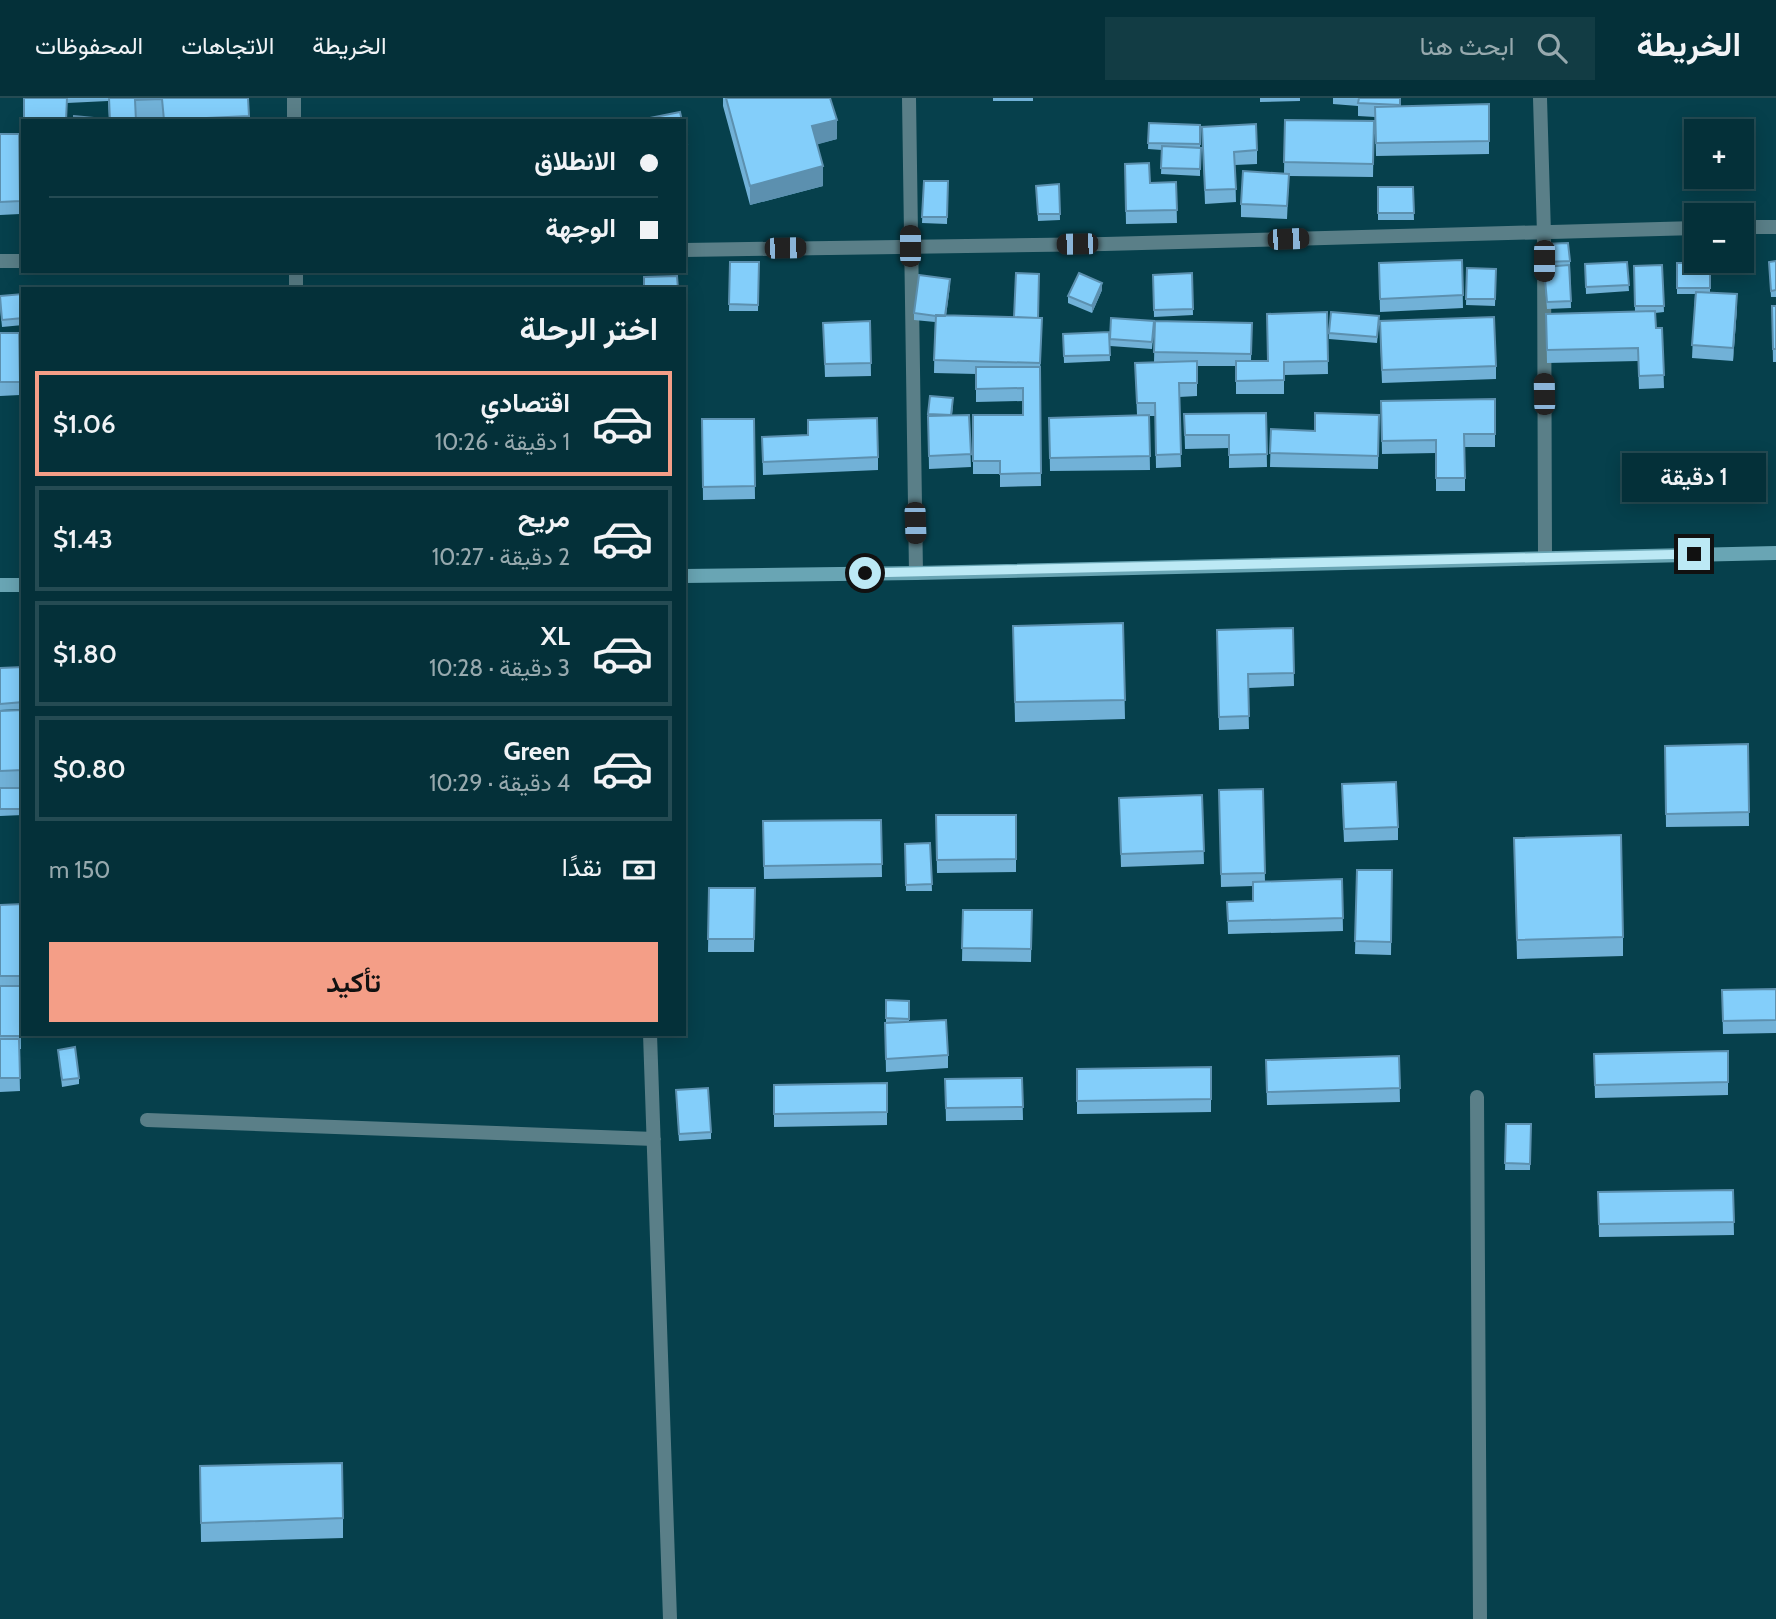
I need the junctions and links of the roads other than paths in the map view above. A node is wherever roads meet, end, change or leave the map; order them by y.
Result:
1 (294, 98) edge
2 (909, 98) edge
3 (1540, 98) edge
4 (294, 119) edge
5 (1754, 227) edge
6 (1776, 227) edge
7 (1684, 228) edge
8 (1544, 233) junction
9 (910, 246) junction
10 (686, 250) edge
11 (0, 261) edge
12 (21, 261) edge
13 (1776, 553) edge
14 (1545, 558) junction
15 (916, 573) junction
16 (686, 576) edge
17 (0, 585) edge
18 (21, 585) edge
19 (650, 1036) edge
20 (1477, 1097) dead end
21 (147, 1120) dead end
22 (654, 1139) junction
23 (670, 1619) edge
24 (1480, 1619) edge

1 - 4 street
2 - 9 street
3 - 8 street
5 - 6 street
7 - 8 street
8 - 9 street
8 - 14 street
9 - 10 street
9 - 15 street
11 - 12 street
13 - 14 street
14 - 15 street
15 - 16 street
17 - 18 street
19 - 22 street
20 - 24 street
21 - 22 street
22 - 23 street

